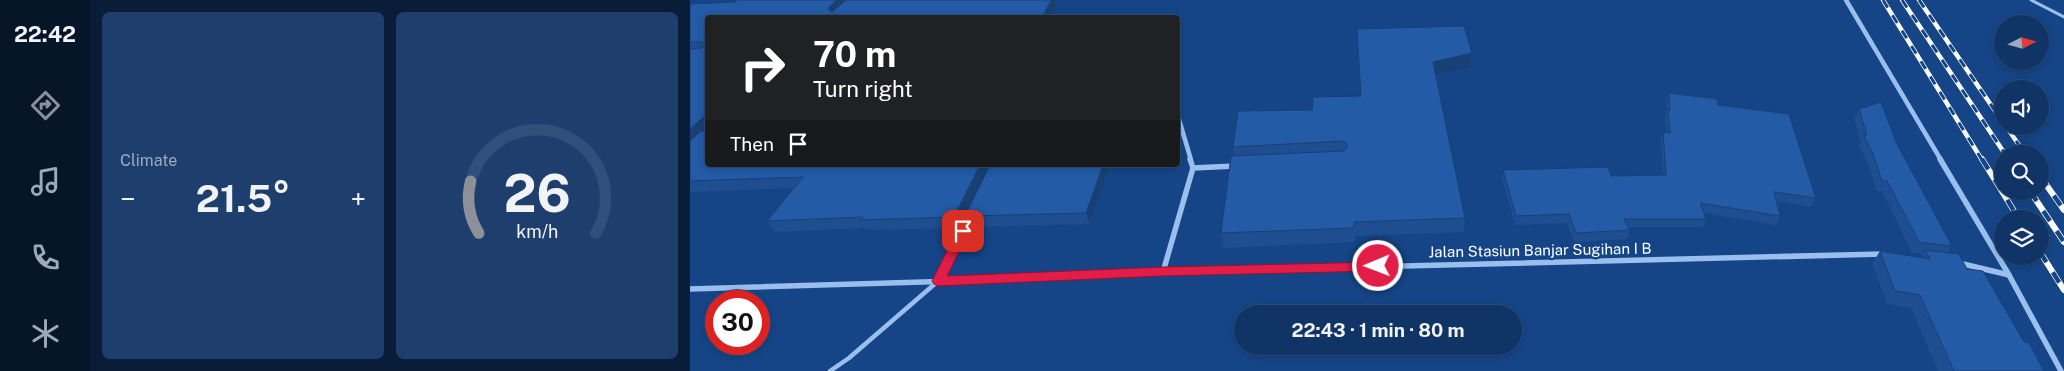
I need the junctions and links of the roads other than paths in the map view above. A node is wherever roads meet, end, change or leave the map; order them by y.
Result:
1 (1846, 0) edge
2 (2031, 0) edge
3 (2064, 17) edge
4 (1180, 122) edge
5 (1240, 166) edge
6 (1194, 168) junction
7 (973, 210) edge
8 (1892, 255) edge
9 (1954, 262) edge
10 (1163, 272) junction
11 (2009, 275) junction
12 (938, 281) junction
13 (690, 289) edge
14 (830, 371) edge
15 (2061, 371) edge

1 - 11 street
2 - 3 lane
4 - 6 street
5 - 6 street
6 - 10 street
7 - 12 street
8 - 10 street, Jalan Stasiun Banjar Sugihan I B
9 - 11 street
10 - 12 street, Jalan Stasiun Banjar Sugihan I B
11 - 15 street
12 - 13 street, Jalan Stasiun Banjar Sugihan I B
12 - 14 lane

